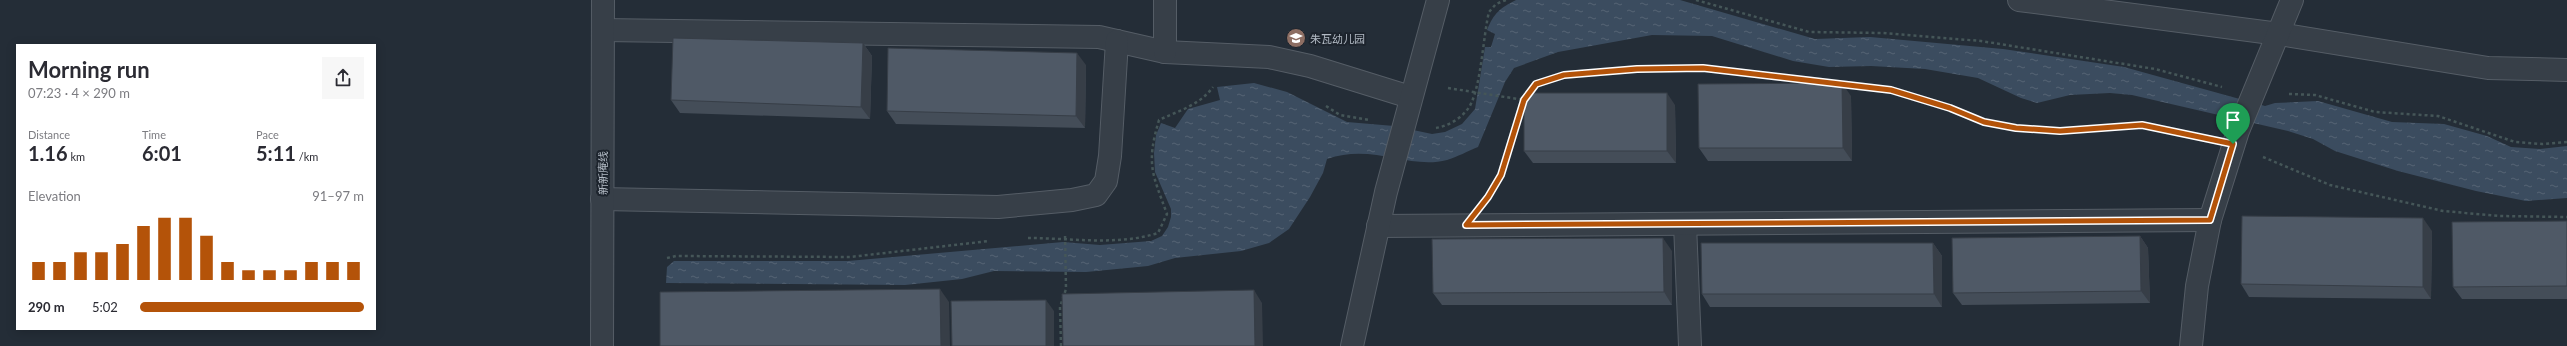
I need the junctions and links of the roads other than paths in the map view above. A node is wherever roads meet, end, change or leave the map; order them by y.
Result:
1 (603, 0) edge
2 (1165, 0) edge
3 (1438, 0) edge
4 (2020, 0) edge
5 (2292, 0) edge
6 (603, 30) junction
7 (2279, 34) junction
8 (1117, 41) junction
9 (1165, 52) junction
10 (2567, 70) edge
11 (1410, 97) junction
12 (602, 199) junction
13 (2210, 220) junction
14 (1685, 224) junction
15 (1378, 226) junction
16 (602, 346) edge
17 (1352, 346) edge
18 (1690, 346) edge
19 (2191, 346) edge

1 - 6 street, 新新庵线
2 - 9 street
3 - 11 street
4 - 7 street
5 - 7 street
6 - 8 street
6 - 12 street, 新新庵线
7 - 10 street
7 - 13 street
8 - 9 street
8 - 12 street
9 - 11 street
11 - 15 street
12 - 16 street, 新新庵线
13 - 14 street
13 - 19 street
14 - 15 street
14 - 18 street
15 - 17 street

